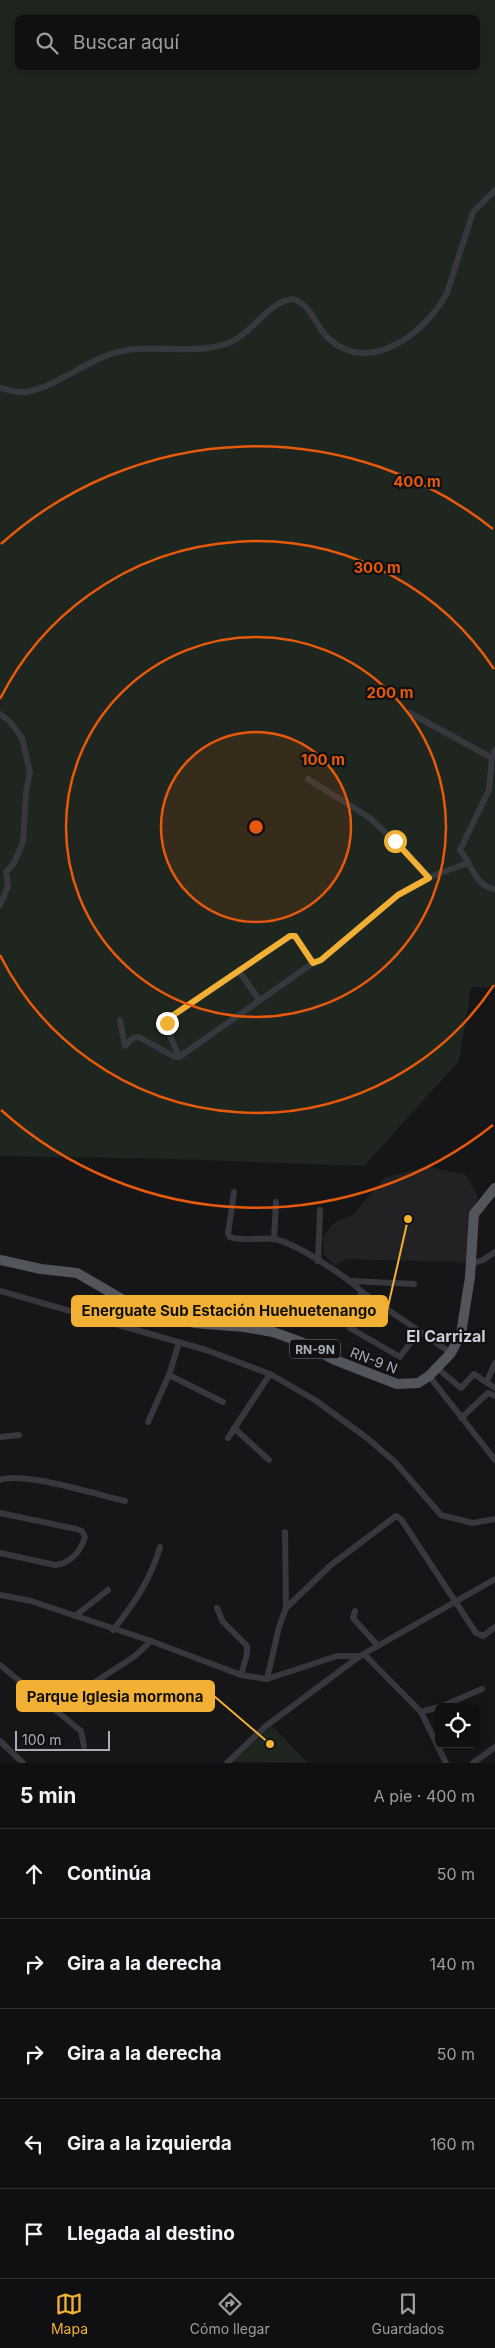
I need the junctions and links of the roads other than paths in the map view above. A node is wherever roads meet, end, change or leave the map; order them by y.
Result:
1 (495, 190) edge
2 (0, 388) edge
3 (410, 713) dead end
4 (0, 714) edge
5 (495, 750) edge
6 (492, 758) junction
7 (308, 779) dead end
8 (468, 864) junction
9 (429, 878) junction
10 (495, 889) edge
11 (0, 905) edge
12 (313, 963) junction
13 (238, 971) junction
14 (259, 1000) junction
15 (120, 1020) dead end
16 (178, 1057) junction
17 (495, 1188) edge
18 (234, 1192) dead end
19 (276, 1202) dead end
20 (320, 1210) dead end
21 (274, 1239) junction
22 (495, 1252) edge
23 (0, 1260) edge
24 (318, 1261) junction
25 (470, 1264) junction
26 (351, 1281) junction
27 (414, 1284) dead end
28 (0, 1291) edge
29 (362, 1292) junction
30 (419, 1331) junction
31 (178, 1343) junction
32 (451, 1353) junction
33 (495, 1363) edge
34 (433, 1372) junction
35 (270, 1374) junction
36 (169, 1375) junction
37 (487, 1381) junction
38 (495, 1388) edge
39 (495, 1396) edge
40 (223, 1402) dead end
41 (461, 1418) junction
42 (148, 1422) dead end
43 (234, 1428) junction
44 (19, 1435) dead end
45 (0, 1437) edge
46 (228, 1438) dead end
47 (269, 1460) dead end
48 (495, 1460) edge
49 (0, 1480) edge
50 (125, 1501) dead end
51 (0, 1513) edge
52 (495, 1519) edge
53 (285, 1532) dead end
54 (160, 1547) dead end
55 (0, 1553) edge
56 (495, 1579) edge
57 (108, 1590) dead end
58 (0, 1595) edge
59 (457, 1602) junction
60 (217, 1608) dead end
61 (286, 1608) junction
62 (355, 1611) dead end
63 (75, 1616) junction
64 (495, 1627) edge
65 (113, 1630) junction
66 (151, 1641) junction
67 (378, 1646) junction
68 (362, 1655) junction
69 (0, 1665) edge
70 (241, 1675) junction
71 (267, 1679) junction
72 (95, 1682) dead end
73 (482, 1689) dead end
74 (449, 1703) edge
75 (435, 1708) edge
76 (421, 1712) junction
77 (0, 1741) edge
78 (84, 1746) dead end
79 (495, 1747) edge
80 (228, 1762) edge
81 (23, 1763) edge
82 (446, 1763) edge
83 (473, 1763) edge

1 - 2 street
3 - 6 street
4 - 11 street
5 - 6 street
6 - 8 street
7 - 9 street
8 - 9 street
8 - 10 street
9 - 12 street
12 - 13 street
12 - 14 street
13 - 14 street
13 - 16 street
14 - 16 street
15 - 16 street
17 - 25 main road, RN-9 N / RN-9N
18 - 21 street
19 - 21 street
20 - 24 street
21 - 24 street
22 - 25 street
23 - 34 main road, RN-9 N / RN-9N
24 - 26 street
25 - 32 main road, RN-9 N / RN-9N
26 - 27 street
26 - 29 street
28 - 31 street
29 - 30 street
29 - 30 street
30 - 32 street
31 - 35 street
31 - 36 street
32 - 34 main road, RN-9 N / RN-9N
33 - 37 street
34 - 37 street
34 - 41 street
35 - 43 street
35 - 52 street
36 - 40 street
36 - 42 street
37 - 38 street
39 - 41 street
41 - 48 street
43 - 46 street
43 - 47 street
44 - 45 street
49 - 50 street
51 - 55 street
53 - 61 street
54 - 65 street
56 - 59 street
57 - 63 street
58 - 63 street
59 - 61 street
59 - 64 street
59 - 67 street
60 - 70 street
61 - 71 street
62 - 67 street
63 - 65 street
65 - 66 street
66 - 70 street
66 - 72 street
67 - 68 street
68 - 71 street
68 - 76 street
68 - 80 street
69 - 78 street
70 - 71 street
73 - 74 street
75 - 76 street
76 - 82 street
77 - 81 street
79 - 83 street

